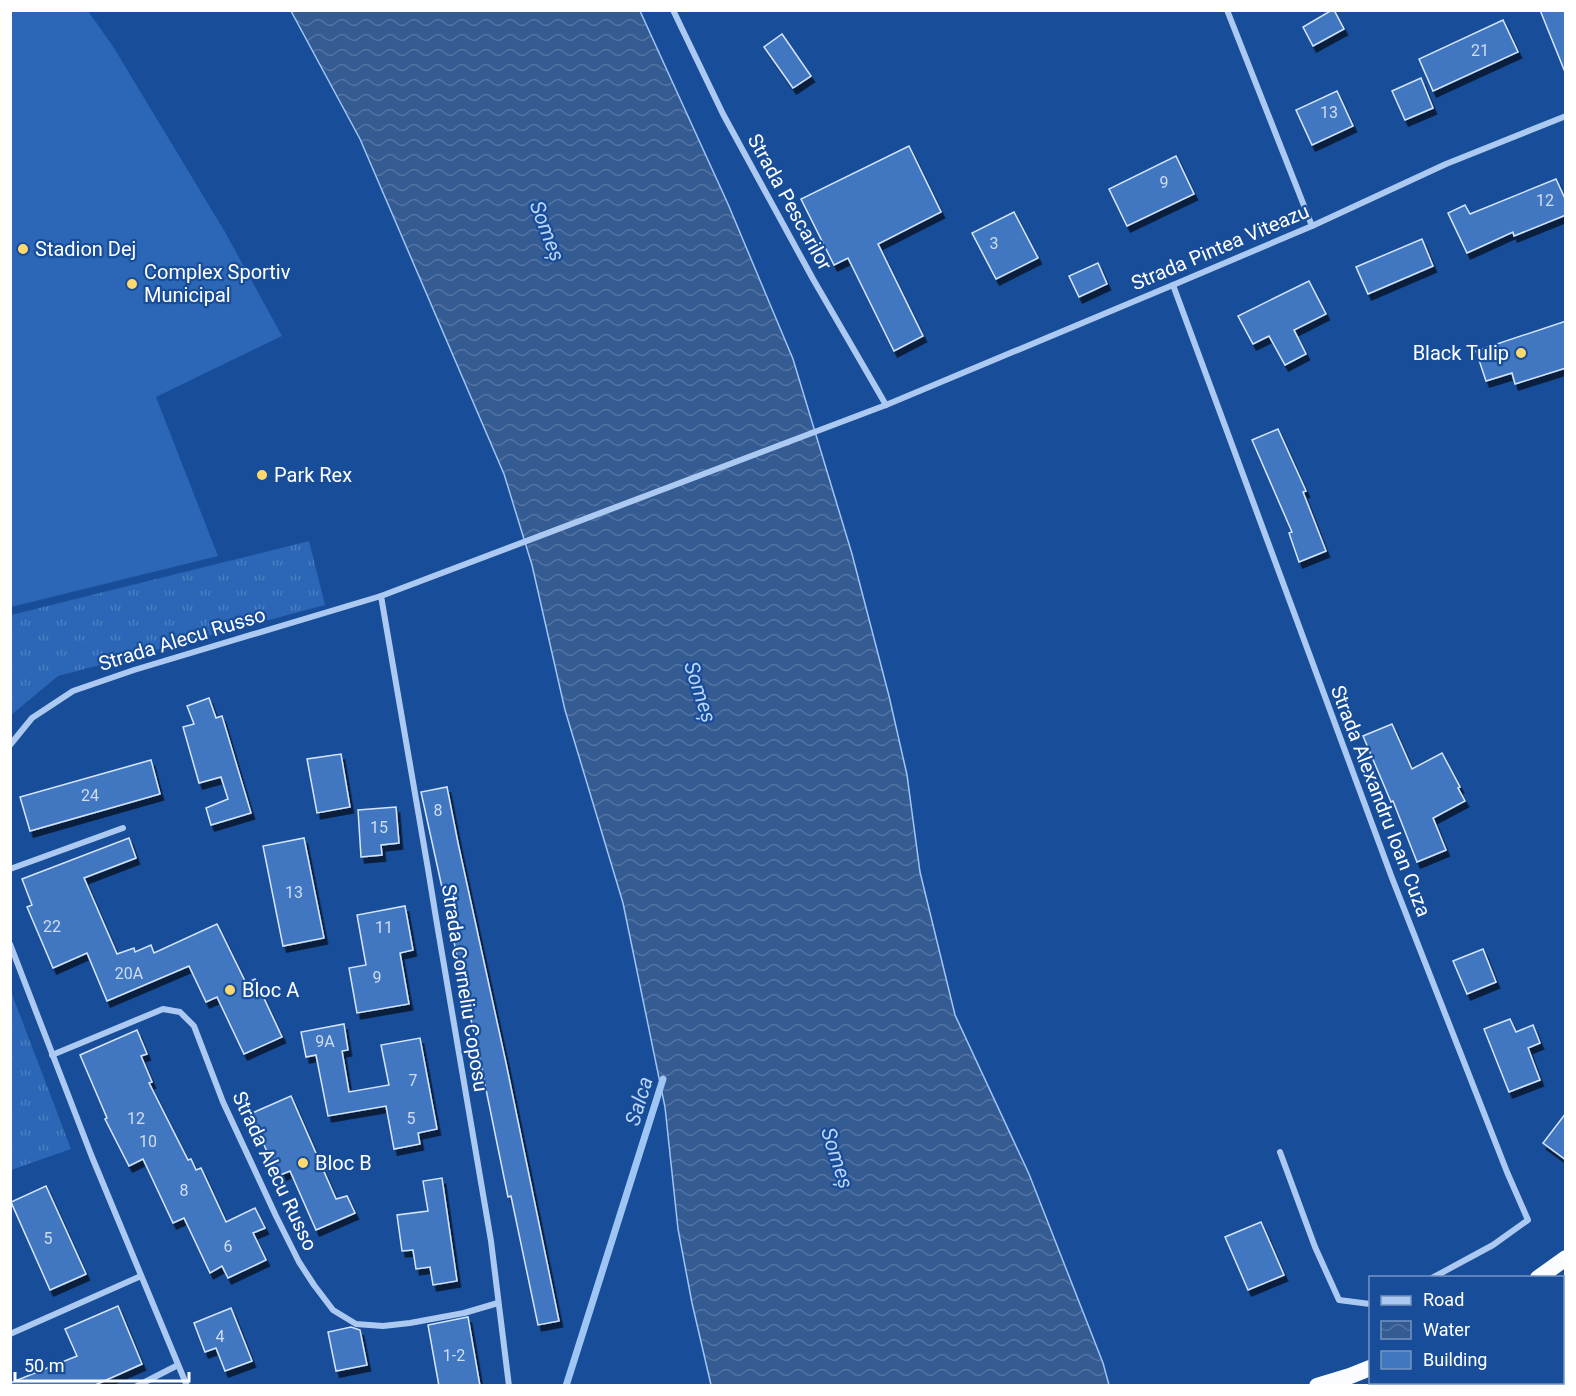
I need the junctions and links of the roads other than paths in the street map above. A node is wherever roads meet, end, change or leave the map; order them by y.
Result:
1 (672, 10) edge
2 (1227, 10) edge
3 (1566, 116) edge
4 (1312, 226) junction
5 (1173, 285) junction
6 (886, 405) junction
7 (447, 571) joint
8 (381, 596) junction
9 (10, 745) edge
10 (123, 828) dead end
11 (10, 868) edge
12 (10, 944) edge
13 (52, 1055) junction
14 (1280, 1152) dead end
15 (1566, 1258) edge
16 (141, 1276) junction
17 (1436, 1276) edge
18 (1541, 1276) edge
19 (498, 1304) junction
20 (1369, 1304) edge
21 (10, 1334) edge
22 (178, 1365) junction
23 (1369, 1369) edge
24 (137, 1386) edge
25 (187, 1386) edge
26 (509, 1386) edge
27 (1317, 1386) edge

1 - 6 street, Strada Pescarilor
2 - 4 street
3 - 4 street, Strada Pintea Viteazu
4 - 5 street, Strada Pintea Viteazu
5 - 6 street, Strada Pintea Viteazu
5 - 17 street, Strada Alexandru Ioan Cuza
6 - 7 street, Strada Pintea Viteazu
7 - 8 street, Strada Alecu Russo
8 - 9 street, Strada Alecu Russo
8 - 19 street, Strada Corneliu Coposu
10 - 11 street
12 - 13 street
13 - 16 street
13 - 19 street, Strada Alecu Russo
14 - 20 street
15 - 18 highway
16 - 21 street
16 - 22 street
19 - 26 street, Strada Corneliu Coposu
22 - 24 street
22 - 25 street
23 - 27 highway

